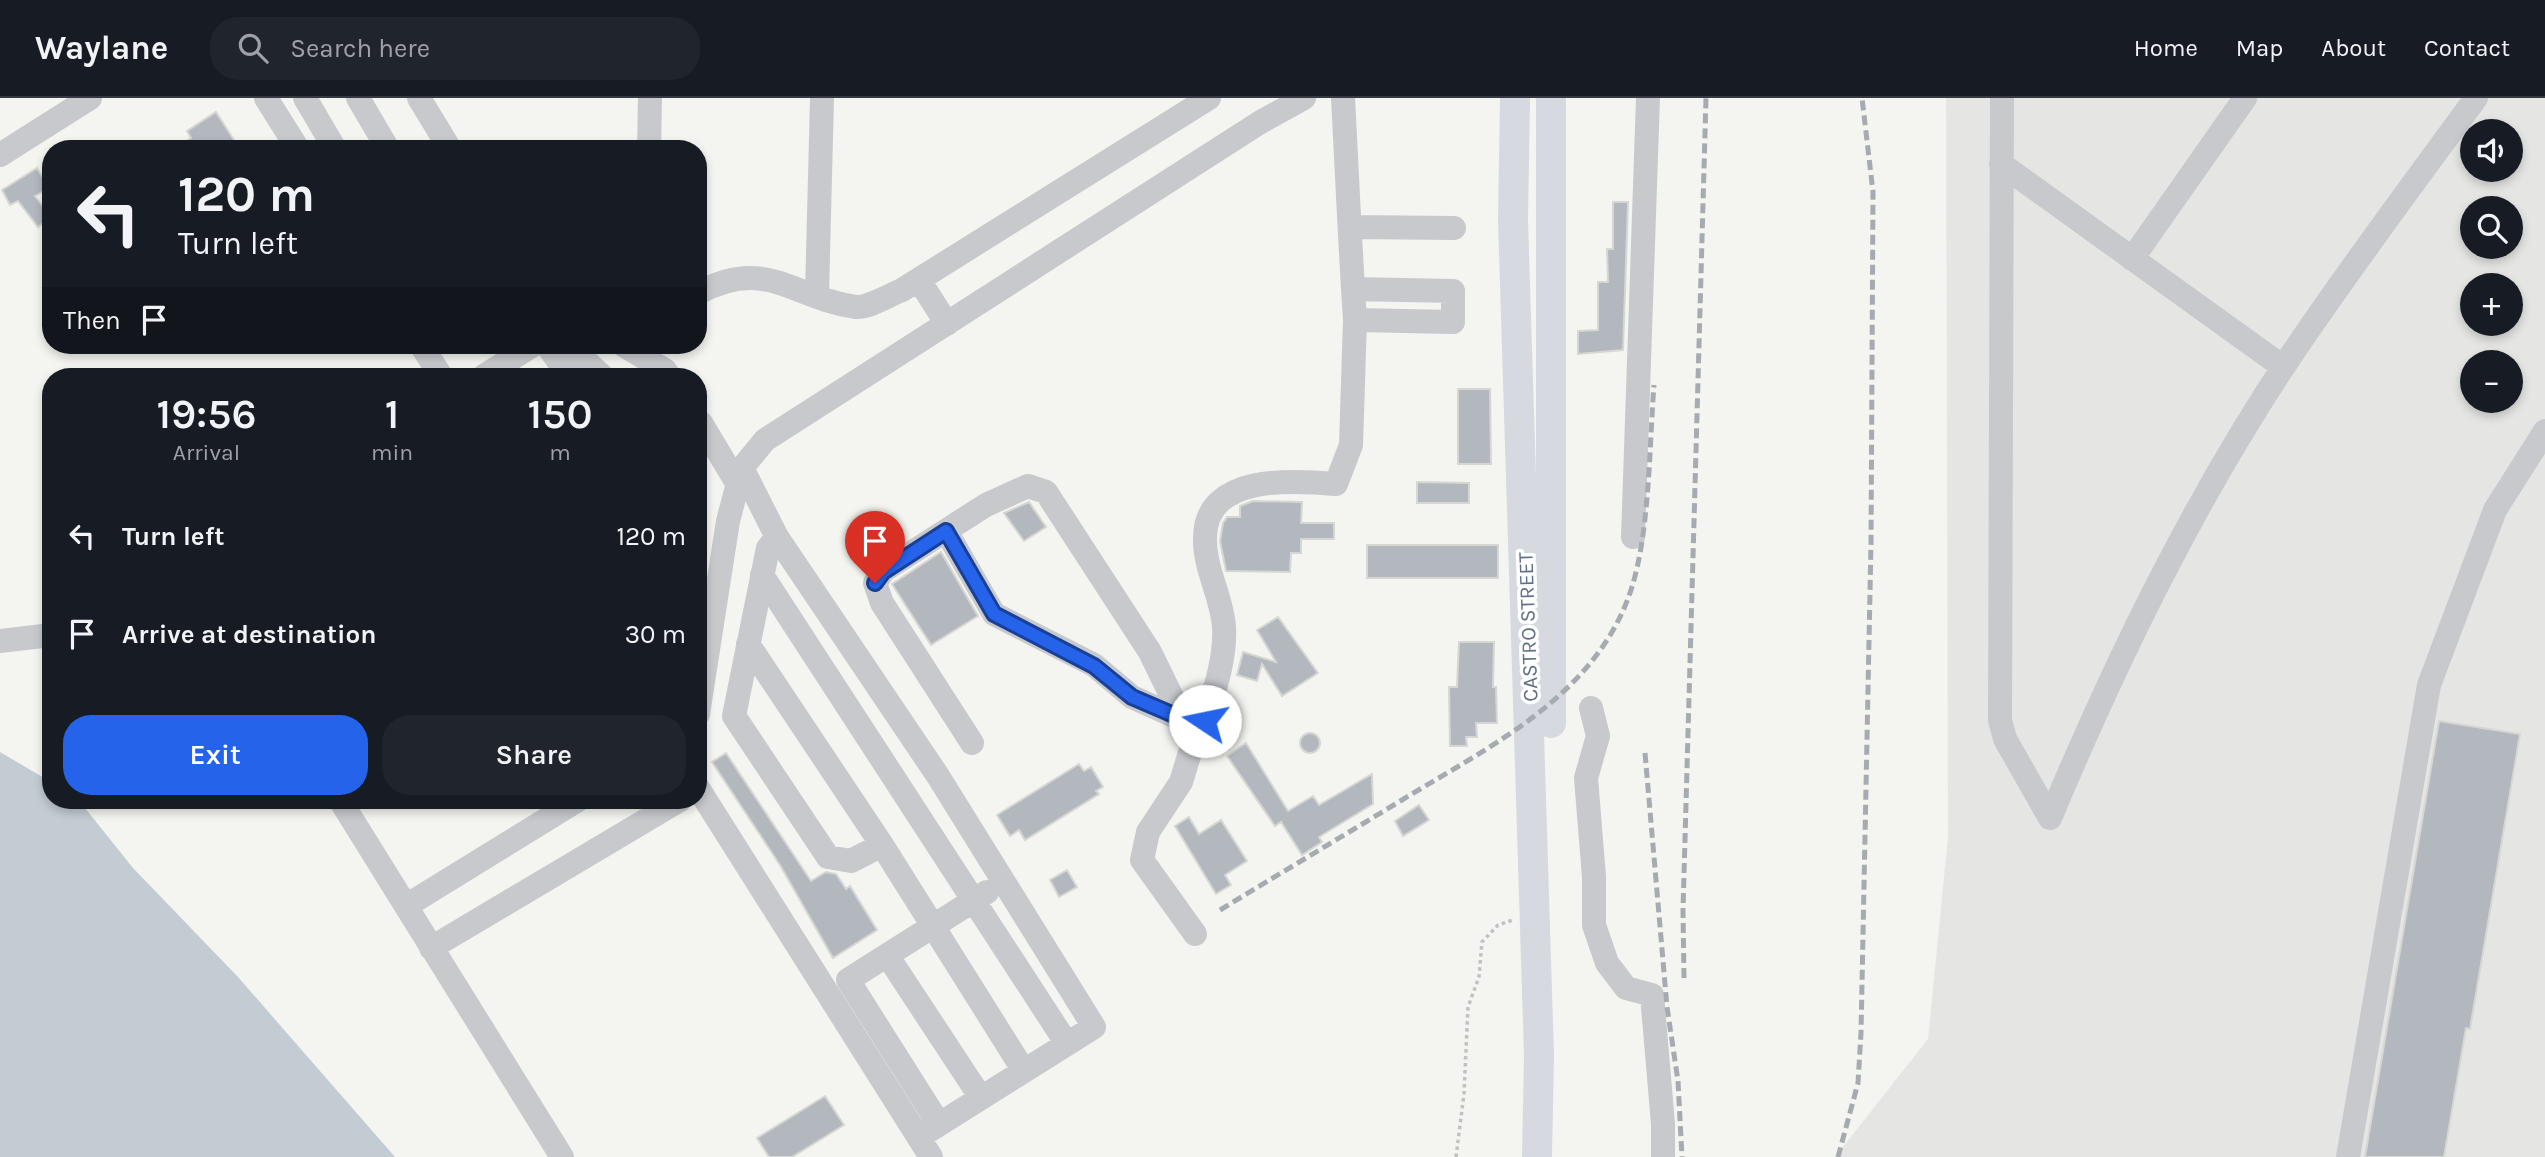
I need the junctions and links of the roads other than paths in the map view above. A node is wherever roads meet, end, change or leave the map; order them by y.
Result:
1 (90, 98) edge
2 (266, 98) edge
3 (304, 98) edge
4 (358, 98) edge
5 (418, 98) edge
6 (650, 98) edge
7 (822, 98) edge
8 (1209, 98) edge
9 (1304, 98) edge
10 (1343, 98) edge
11 (1514, 98) edge
12 (1551, 98) edge
13 (1648, 98) edge
14 (2002, 98) edge
15 (2245, 98) edge
16 (2476, 98) edge
17 (292, 140) edge
18 (330, 140) edge
19 (383, 140) edge
20 (444, 140) edge
21 (649, 140) edge
22 (0, 155) edge
23 (2001, 164) junction
24 (1350, 227) junction
25 (1454, 228) dead end
26 (2132, 258) junction
27 (919, 280) junction
28 (707, 288) edge
29 (1353, 289) junction
30 (817, 295) junction
31 (1354, 320) junction
32 (947, 324) junction
33 (522, 354) edge
34 (579, 354) edge
35 (638, 354) edge
36 (2283, 367) junction
37 (505, 368) edge
38 (593, 368) edge
39 (662, 368) edge
40 (2545, 431) edge
41 (707, 433) edge
42 (739, 476) junction
43 (946, 531) junction
44 (778, 537) junction
45 (1633, 537) dead end
46 (762, 575) junction
47 (42, 636) edge
48 (0, 641) edge
49 (748, 644) junction
50 (707, 656) edge
51 (1591, 708) dead end
52 (1183, 720) junction
53 (972, 743) dead end
54 (707, 802) edge
55 (346, 809) edge
56 (563, 809) edge
57 (665, 809) edge
58 (882, 845) junction
59 (1003, 881) junction
60 (974, 900) junction
61 (406, 906) junction
62 (933, 926) junction
63 (1195, 934) dead end
64 (431, 948) junction
65 (887, 955) junction
66 (1068, 1044) junction
67 (1024, 1071) junction
68 (981, 1098) junction
69 (930, 1139) edge
70 (562, 1157) edge
71 (1537, 1157) edge
72 (1556, 1157) edge
73 (1663, 1157) edge
74 (2348, 1157) edge

1 - 22 street
2 - 17 street
3 - 18 street
4 - 19 street
5 - 20 street
6 - 21 street
7 - 30 street
8 - 27 street
9 - 32 street
10 - 24 street
11 - 71 main road, CASTRO STREET
12 - 72 main road, CASTRO STREET
13 - 45 street
14 - 23 street
15 - 26 street
16 - 36 street
23 - 26 street
23 - 36 street
24 - 25 street
24 - 29 street
26 - 36 street
27 - 30 street
27 - 32 street
28 - 30 street
29 - 31 street
29 - 31 street
31 - 52 street
32 - 42 street
33 - 37 street
34 - 38 street
35 - 39 street
40 - 74 street
41 - 42 street
42 - 44 street
42 - 50 street
43 - 52 street
43 - 52 street
43 - 53 street
44 - 46 street
44 - 59 street
46 - 49 street
46 - 60 street
47 - 48 street
49 - 58 street
49 - 58 street
51 - 73 street
52 - 63 street
54 - 69 street
55 - 61 street
56 - 61 street
57 - 64 street
58 - 62 street
59 - 60 street
59 - 66 street
60 - 62 street
60 - 66 street
61 - 64 street
62 - 65 street
62 - 67 street
64 - 70 street
65 - 68 street
65 - 69 street
66 - 67 street
67 - 68 street
68 - 69 street

